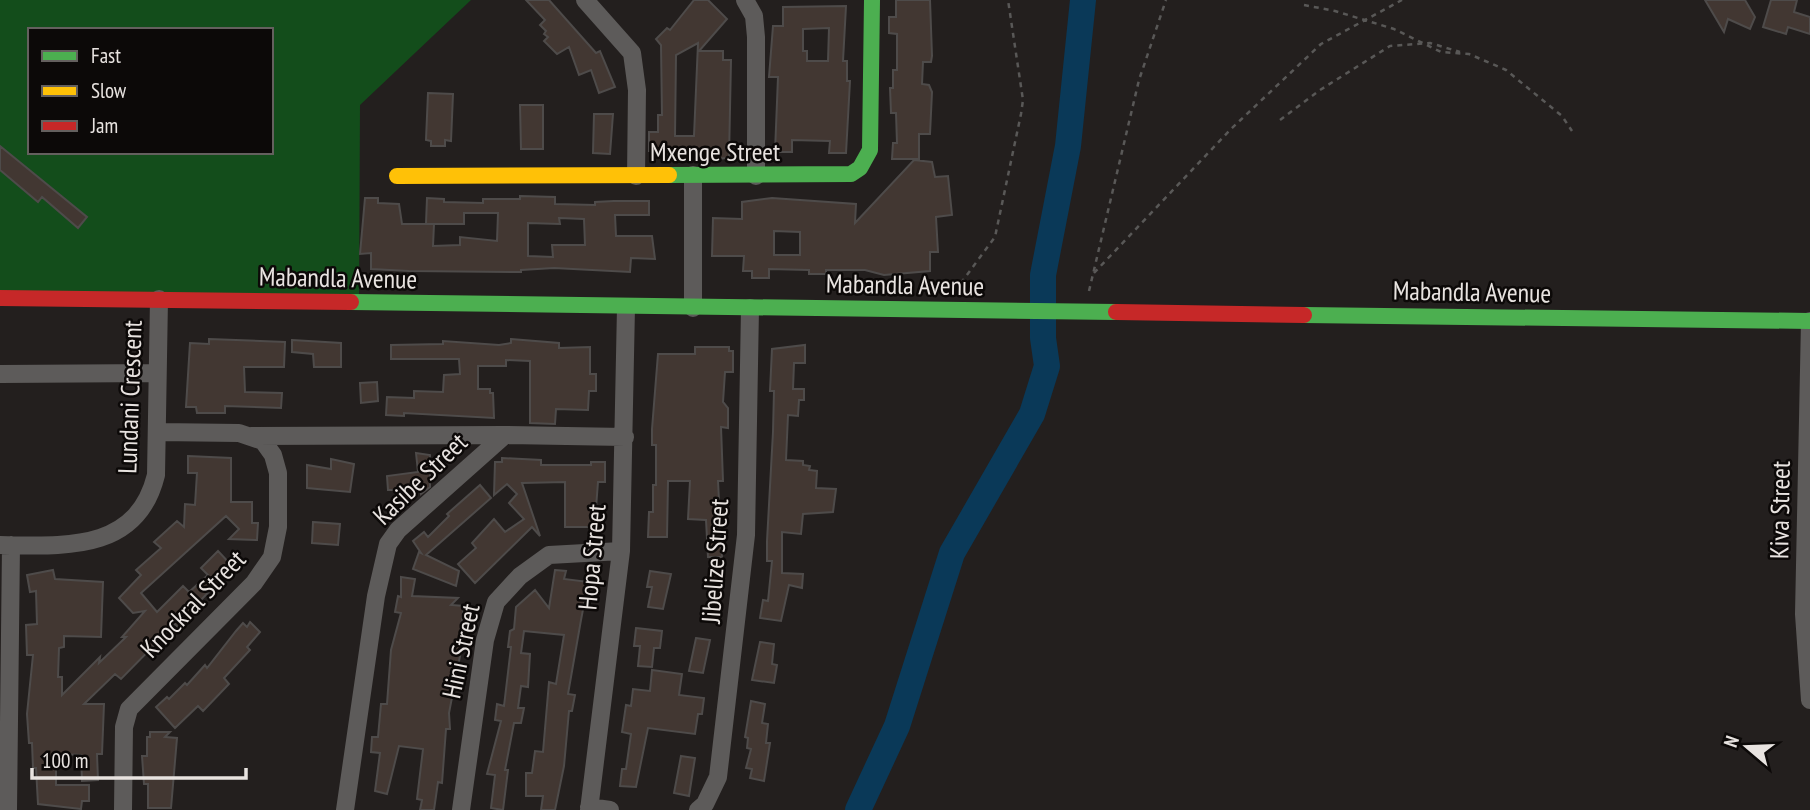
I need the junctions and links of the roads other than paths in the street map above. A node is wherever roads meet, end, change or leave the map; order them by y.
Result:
1 (585, 0) edge
2 (745, 0) edge
3 (872, 0) edge
4 (397, 176) dead end
5 (636, 176) junction
6 (693, 176) junction
7 (755, 176) junction
8 (0, 298) edge
9 (159, 299) junction
10 (626, 307) junction
11 (693, 308) junction
12 (750, 308) junction
13 (1810, 321) edge
14 (157, 373) junction
15 (0, 374) edge
16 (158, 432) junction
17 (505, 435) junction
18 (251, 436) junction
19 (625, 437) junction
20 (1808, 488) edge
21 (5, 545) edge
22 (621, 551) junction
23 (1808, 644) edge
24 (1810, 699) edge
25 (589, 809) edge
26 (8, 810) edge
27 (123, 810) edge
28 (345, 810) edge
29 (461, 810) edge
30 (610, 810) edge
31 (698, 810) edge

1 - 5 street
2 - 7 street
3 - 7 street, Mxenge Street
4 - 5 street, Mxenge Street
5 - 6 street, Mxenge Street
6 - 7 street, Mxenge Street
6 - 11 street
8 - 9 street, Mabandla Avenue
9 - 10 street, Mabandla Avenue
9 - 14 street, Lundani Crescent
10 - 11 street, Mabandla Avenue
10 - 19 street, Hopa Street
11 - 12 street, Mabandla Avenue
12 - 13 street, Mabandla Avenue
12 - 31 street, Jibelize Street
13 - 20 street, Kiva Street
14 - 15 street
14 - 16 street, Lundani Crescent
16 - 18 street
16 - 21 street, Lundani Crescent
17 - 18 street
17 - 19 street, Kasibe Street
17 - 28 street, Kasibe Street
18 - 27 street, Knockral Street
19 - 22 street, Hopa Street
20 - 23 street, Kiva Street
21 - 26 street
22 - 25 street, Hopa Street
22 - 29 street, Hini Street
23 - 24 street, Kiva Street
25 - 30 street

